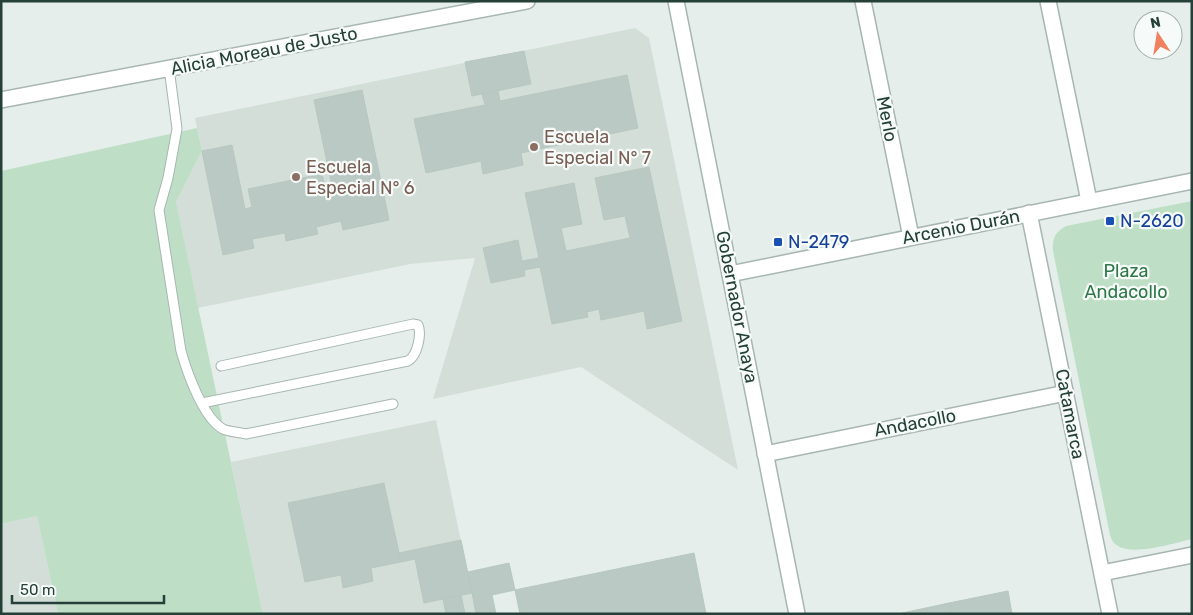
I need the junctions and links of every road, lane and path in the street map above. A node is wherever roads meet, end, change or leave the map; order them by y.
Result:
1 (527, 1) edge
2 (676, 1) edge
3 (863, 1) edge
4 (1048, 1) edge
5 (169, 68) junction
6 (1, 100) edge
7 (1192, 181) edge
8 (1089, 202) junction
9 (1029, 213) junction
10 (911, 237) junction
11 (730, 274) junction
12 (221, 366) dead end
13 (1066, 393) junction
14 (202, 403) junction
15 (393, 404) dead end
16 (765, 454) junction
17 (1192, 555) edge
18 (1102, 573) junction
19 (797, 614) edge
20 (1110, 614) edge

1 - 5 street, Alicia Moreau de Justo
2 - 11 street, Gobernador Anaya
3 - 10 street, Merlo
4 - 8 street
5 - 6 street, Alicia Moreau de Justo
5 - 14 lane
7 - 8 street, Arcenio Durán
8 - 9 street, Arcenio Durán
9 - 10 street, Arcenio Durán
9 - 13 street, Catamarca
10 - 11 street, Arcenio Durán
11 - 16 street, Gobernador Anaya
12 - 14 lane
13 - 16 street, Andacollo
13 - 18 street, Catamarca
14 - 15 lane
16 - 19 street, Gobernador Anaya
17 - 18 street
18 - 20 street, Catamarca

